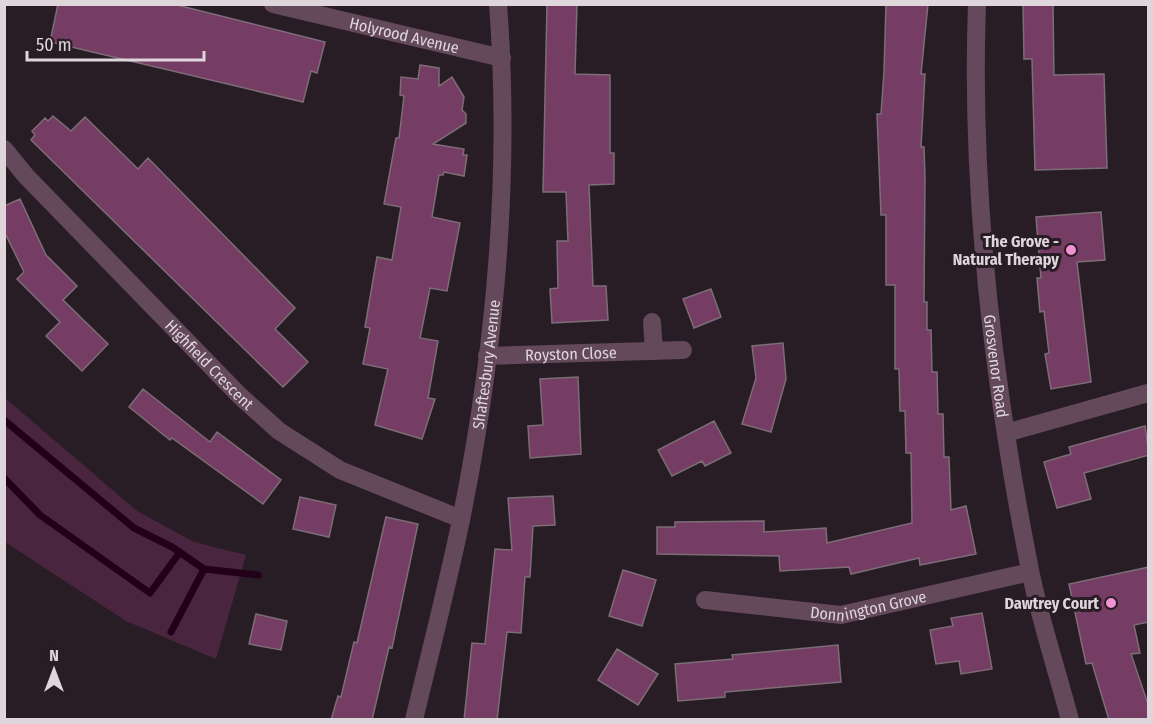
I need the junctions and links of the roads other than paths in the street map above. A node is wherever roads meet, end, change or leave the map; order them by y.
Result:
1 (273, 4) edge
2 (498, 4) edge
3 (977, 4) edge
4 (502, 58) junction
5 (4, 149) edge
6 (652, 322) dead end
7 (684, 350) dead end
8 (654, 351) junction
9 (487, 356) junction
10 (1149, 393) edge
11 (1006, 433) junction
12 (461, 519) junction
13 (1030, 572) junction
14 (705, 600) dead end
15 (414, 720) edge
16 (1070, 720) edge

1 - 4 street, Holyrood Avenue
2 - 4 street, Shaftesbury Avenue
3 - 11 street, Grosvenor Road
4 - 9 street, Shaftesbury Avenue
5 - 12 street, Highfield Crescent
6 - 8 street
7 - 8 street, Royston Close
8 - 9 street, Royston Close
9 - 12 street, Shaftesbury Avenue
10 - 11 street
11 - 13 street, Grosvenor Road
12 - 15 street, Shaftesbury Avenue
13 - 14 street, Donnington Grove
13 - 16 street, Grosvenor Road

